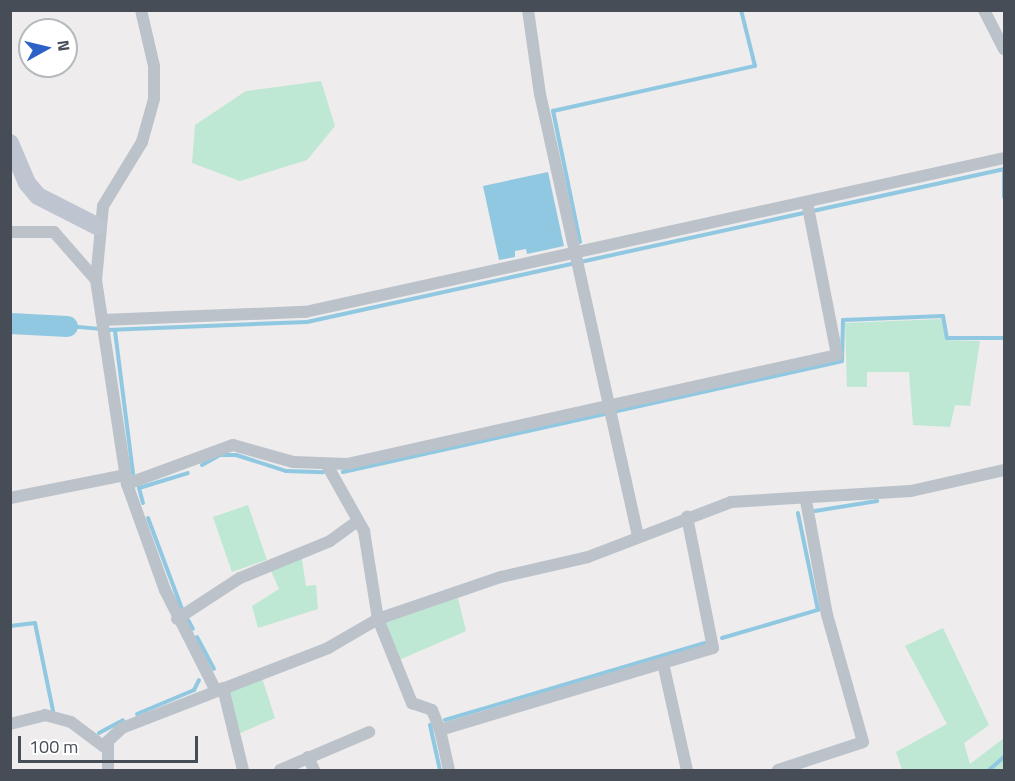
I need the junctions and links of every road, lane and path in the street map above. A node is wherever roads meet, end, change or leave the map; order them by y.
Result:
1 (141, 10) edge
2 (528, 10) edge
3 (984, 10) edge
4 (1005, 49) edge
5 (10, 142) edge
6 (1002, 158) edge
7 (807, 202) junction
8 (97, 226) junction
9 (10, 232) edge
10 (574, 254) junction
11 (96, 280) junction
12 (102, 320) junction
13 (610, 407) junction
14 (327, 465) junction
15 (1005, 470) edge
16 (126, 480) junction
17 (10, 498) edge
18 (806, 501) junction
19 (687, 517) junction
20 (358, 521) junction
21 (638, 537) junction
22 (177, 619) junction
23 (378, 619) junction
24 (663, 663) junction
25 (219, 689) junction
26 (10, 724) edge
27 (440, 730) junction
28 (369, 732) dead end
29 (107, 749) junction
30 (308, 757) junction
31 (108, 771) edge
32 (243, 771) edge
33 (280, 771) edge
34 (314, 771) edge
35 (449, 771) edge
36 (687, 771) edge
37 (778, 771) edge

1 - 8 street
2 - 10 street
3 - 4 street
5 - 8 street
6 - 7 street
7 - 10 street
7 - 13 street
8 - 11 street
9 - 11 street
10 - 12 street
10 - 13 street
11 - 12 street
12 - 16 street
13 - 14 street
13 - 21 street
14 - 16 street
14 - 20 street
15 - 18 street
16 - 17 street
16 - 22 street
18 - 19 street
18 - 37 street
19 - 21 street
19 - 24 street
20 - 22 street
20 - 23 street
21 - 23 street
22 - 25 street
23 - 25 street
23 - 27 street
24 - 27 street
24 - 36 street
25 - 29 street
25 - 32 street
26 - 29 street
27 - 35 street
28 - 30 street
29 - 31 street
30 - 33 street
30 - 34 street

